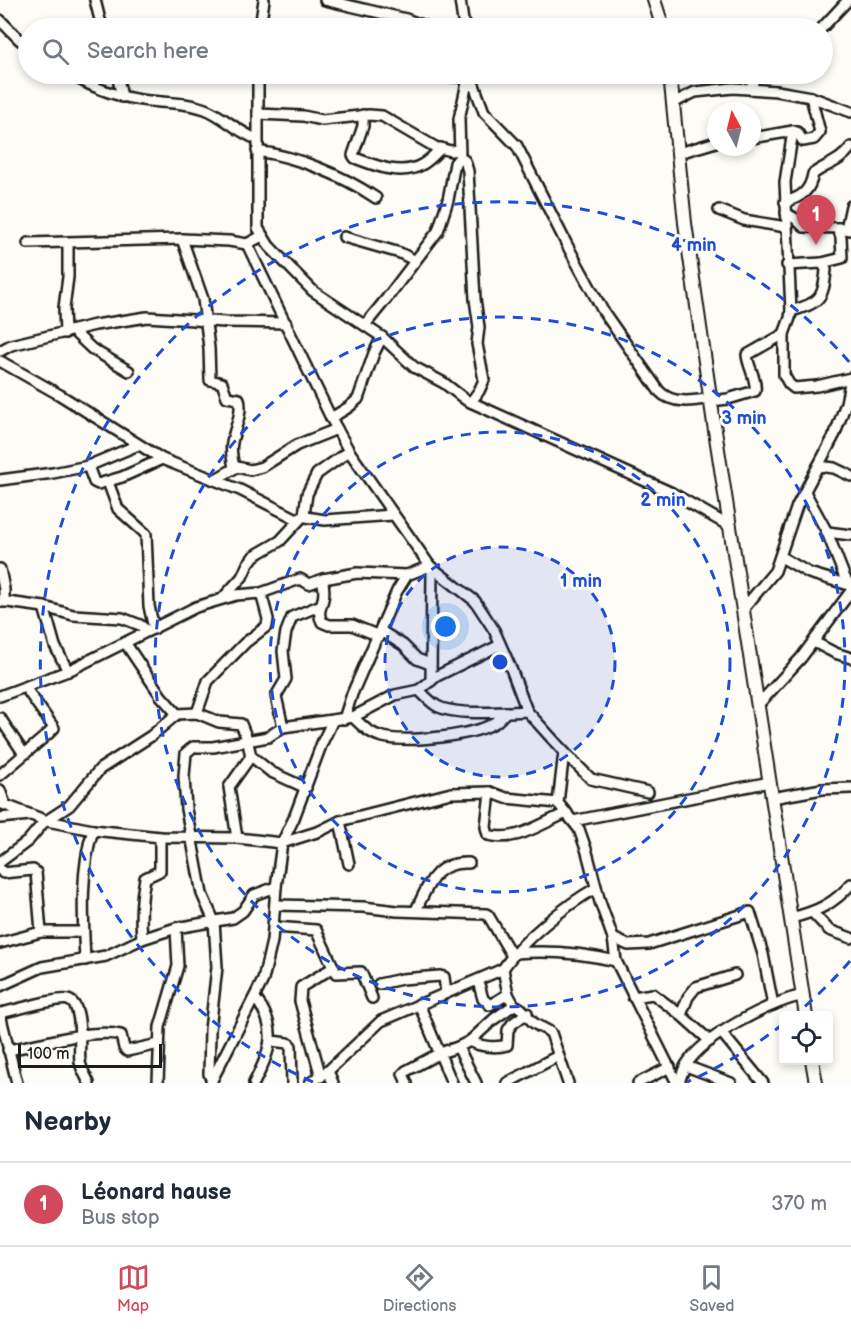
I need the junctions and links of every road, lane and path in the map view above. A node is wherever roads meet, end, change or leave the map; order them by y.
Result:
1 (95, 0) edge
2 (264, 0) edge
3 (325, 0) edge
4 (460, 0) edge
5 (654, 0) edge
6 (848, 0) edge
7 (398, 17) joint
8 (100, 18) edge
9 (261, 18) edge
10 (401, 18) edge
11 (463, 18) edge
12 (660, 18) edge
13 (831, 18) edge
14 (0, 20) edge
15 (18, 38) edge
16 (87, 84) edge
17 (119, 84) edge
18 (258, 84) edge
19 (467, 84) edge
20 (473, 84) edge
21 (671, 84) edge
22 (752, 84) edge
23 (750, 89) junction
24 (122, 97) junction
25 (811, 97) junction
26 (673, 103) junction
27 (851, 112) edge
28 (258, 114) junction
29 (363, 115) junction
30 (793, 131) junction
31 (761, 136) edge
32 (257, 139) junction
33 (707, 145) edge
34 (851, 147) edge
35 (441, 148) junction
36 (257, 151) junction
37 (679, 153) junction
38 (459, 154) junction
39 (376, 198) dead end
40 (785, 202) junction
41 (851, 206) edge
42 (719, 210) dead end
43 (786, 213) junction
44 (786, 227) junction
45 (845, 229) edge
46 (262, 236) junction
47 (344, 237) dead end
48 (182, 239) junction
49 (28, 243) dead end
50 (68, 243) junction
51 (247, 244) junction
52 (414, 260) junction
53 (822, 263) junction
54 (788, 265) junction
55 (791, 311) junction
56 (206, 321) junction
57 (286, 323) junction
58 (364, 325) junction
59 (69, 332) junction
60 (784, 334) junction
61 (382, 337) junction
62 (0, 351) edge
63 (0, 361) edge
64 (129, 371) dead end
65 (851, 378) edge
66 (711, 400) junction
67 (471, 402) junction
68 (331, 418) junction
69 (336, 429) junction
70 (138, 445) junction
71 (349, 451) junction
72 (162, 459) junction
73 (88, 466) junction
74 (818, 466) junction
75 (234, 468) junction
76 (851, 476) edge
77 (0, 480) edge
78 (214, 480) junction
79 (108, 482) junction
80 (806, 492) junction
81 (393, 515) junction
82 (302, 518) junction
83 (732, 527) junction
84 (827, 532) junction
85 (851, 535) edge
86 (781, 557) junction
87 (431, 567) junction
88 (0, 568) edge
89 (407, 575) junction
90 (323, 579) junction
91 (850, 588) edge
92 (261, 593) junction
93 (221, 600) junction
94 (2, 602) edge
95 (319, 606) junction
96 (44, 607) junction
97 (744, 608) junction
98 (151, 630) junction
99 (380, 633) junction
100 (814, 642) junction
101 (126, 644) junction
102 (500, 645) junction
103 (851, 657) edge
104 (430, 664) junction
105 (68, 671) junction
106 (431, 681) junction
107 (25, 687) junction
108 (419, 690) junction
109 (0, 696) edge
110 (758, 705) junction
111 (526, 711) junction
112 (506, 712) junction
113 (196, 713) junction
114 (177, 714) junction
115 (0, 718) edge
116 (343, 718) junction
117 (283, 727) junction
118 (247, 739) junction
119 (564, 752) junction
120 (24, 754) junction
121 (251, 756) junction
122 (0, 776) edge
123 (770, 782) junction
124 (306, 788) junction
125 (851, 788) edge
126 (0, 790) edge
127 (490, 792) junction
128 (648, 792) dead end
129 (772, 798) junction
130 (558, 802) junction
131 (3, 803) edge
132 (33, 815) junction
133 (570, 817) junction
134 (0, 818) edge
135 (47, 821) junction
136 (340, 821) junction
137 (93, 830) junction
138 (191, 836) junction
139 (160, 837) junction
140 (237, 838) junction
141 (282, 843) junction
142 (0, 862) edge
143 (469, 863) dead end
144 (349, 864) dead end
145 (0, 869) edge
146 (851, 884) edge
147 (276, 887) junction
148 (596, 888) junction
149 (276, 905) junction
150 (416, 910) junction
151 (813, 912) junction
152 (791, 918) junction
153 (214, 921) junction
154 (274, 927) junction
155 (176, 928) junction
156 (40, 932) junction
157 (84, 932) junction
158 (613, 938) junction
159 (851, 938) edge
160 (142, 939) junction
161 (0, 943) edge
162 (513, 955) junction
163 (85, 960) junction
164 (616, 961) junction
165 (334, 967) junction
166 (503, 969) junction
167 (735, 975) dead end
168 (478, 981) junction
169 (380, 984) dead end
170 (0, 986) edge
171 (446, 993) junction
172 (508, 994) junction
173 (802, 995) junction
174 (633, 997) junction
175 (255, 998) junction
176 (372, 998) dead end
177 (419, 1004) junction
178 (514, 1005) junction
179 (772, 1005) junction
180 (805, 1011) edge
181 (527, 1013) junction
182 (0, 1014) edge
183 (681, 1015) junction
184 (721, 1032) junction
185 (80, 1036) junction
186 (271, 1041) junction
187 (470, 1041) junction
188 (710, 1041) junction
189 (159, 1044) junction
190 (458, 1047) junction
191 (8, 1050) junction
192 (440, 1053) junction
193 (558, 1056) junction
194 (813, 1065) edge
195 (686, 1066) junction
196 (670, 1067) junction
197 (324, 1074) junction
198 (211, 1082) edge
199 (16, 1083) edge
200 (89, 1083) edge
201 (158, 1083) edge
202 (254, 1083) edge
203 (291, 1083) edge
204 (310, 1083) edge
205 (333, 1083) edge
206 (407, 1083) edge
207 (452, 1083) edge
208 (476, 1083) edge
209 (507, 1083) edge
210 (568, 1083) edge
211 (638, 1083) edge
212 (678, 1083) edge
213 (731, 1083) edge
214 (763, 1083) edge
215 (816, 1083) edge

1 - 8 street
2 - 9 street
3 - 7 street
4 - 11 street
5 - 12 street
6 - 13 street
7 - 10 street
14 - 15 street
16 - 24 street
17 - 24 street
18 - 28 street
19 - 38 street
20 - 66 street
21 - 26 street
22 - 23 street
23 - 25 street
23 - 26 street
24 - 32 street
25 - 27 street
25 - 30 street
26 - 37 street
28 - 29 street
28 - 32 street
29 - 35 street
29 - 35 street
30 - 31 street
30 - 40 street
32 - 36 street
33 - 37 street
34 - 40 street
35 - 38 street
36 - 39 street
36 - 46 street
37 - 66 street
38 - 52 street
38 - 67 street
40 - 43 street
41 - 45 street
42 - 44 street
43 - 44 street
43 - 45 street
44 - 54 street
45 - 53 street
46 - 51 street
46 - 58 street
47 - 52 street
48 - 50 street
48 - 51 street
48 - 56 street
49 - 50 street
50 - 59 street
51 - 57 street
52 - 58 street
53 - 54 street
53 - 55 street
54 - 55 street
55 - 60 street
56 - 57 street
56 - 59 street
56 - 75 street
57 - 68 street
58 - 61 street
59 - 62 street
59 - 64 street
60 - 65 street
60 - 66 street
61 - 67 street
61 - 68 street
63 - 70 street
65 - 74 street
66 - 83 street
67 - 83 street
68 - 69 street
69 - 71 street
69 - 75 street
70 - 72 street
70 - 73 street
71 - 81 street
71 - 82 street
72 - 78 street
72 - 79 street
73 - 77 street
73 - 79 street
74 - 76 street
74 - 80 street
75 - 78 street
78 - 82 street
79 - 98 street
80 - 84 street
80 - 86 street
81 - 82 street
81 - 87 street
82 - 93 street
83 - 97 street
84 - 85 street
84 - 91 street
86 - 91 street
86 - 97 street
87 - 89 street
87 - 102 street
87 - 104 street
88 - 94 street
89 - 90 street
89 - 99 street
90 - 92 street
90 - 95 street
91 - 100 street
92 - 93 street
92 - 113 street
93 - 98 street
94 - 96 street
95 - 99 street
95 - 117 street
96 - 98 street
96 - 105 street
97 - 110 street
98 - 101 street
99 - 104 street
99 - 116 street
100 - 103 street
100 - 110 street
101 - 105 street
101 - 114 street
102 - 106 street
102 - 111 street
104 - 106 street
105 - 107 street
106 - 108 street
107 - 109 street
107 - 120 street
108 - 112 street
108 - 116 street
110 - 123 street
111 - 112 street
111 - 119 street
112 - 116 street
113 - 114 street
113 - 118 street
114 - 135 street
115 - 120 street
116 - 117 street
116 - 124 street
117 - 118 street
118 - 121 street
118 - 138 street
119 - 128 street
119 - 130 street
120 - 122 street
121 - 124 street
121 - 140 street
123 - 129 street
123 - 133 street
124 - 141 street
125 - 129 street
126 - 131 street
127 - 130 street
127 - 133 street
127 - 136 street
129 - 152 street
130 - 133 street
131 - 132 street
132 - 134 street
132 - 135 street
133 - 148 street
135 - 137 street
135 - 142 street
136 - 141 street
136 - 144 street
137 - 139 street
137 - 157 street
138 - 139 street
138 - 140 street
138 - 153 street
139 - 160 street
140 - 141 street
141 - 147 street
143 - 150 street
145 - 156 street
146 - 151 street
147 - 149 street
147 - 153 street
148 - 158 street
148 - 162 street
149 - 150 street
149 - 154 street
150 - 162 street
151 - 152 street
151 - 159 street
152 - 173 street
153 - 155 street
153 - 198 street
154 - 165 street
154 - 175 street
155 - 160 street
155 - 189 street
156 - 157 street
156 - 161 street
157 - 163 street
158 - 164 street
158 - 179 street
160 - 163 street
162 - 164 street
162 - 166 street
163 - 170 street
164 - 174 street
165 - 176 street
165 - 197 street
166 - 168 street
166 - 172 street
167 - 183 street
168 - 171 street
168 - 172 street
169 - 171 street
171 - 177 street
172 - 178 street
173 - 179 street
173 - 180 street
174 - 183 street
174 - 196 street
175 - 186 street
175 - 198 street
177 - 192 street
177 - 197 street
178 - 181 street
178 - 187 street
179 - 184 street
181 - 187 street
181 - 193 street
182 - 185 street
182 - 191 street
183 - 188 street
184 - 188 street
184 - 214 street
185 - 189 street
185 - 191 street
185 - 200 street
186 - 202 street
186 - 203 street
187 - 190 street
188 - 195 street
189 - 201 street
190 - 192 street
190 - 208 street
191 - 199 street
192 - 206 street
192 - 207 street
193 - 209 street
193 - 210 street
194 - 215 street
195 - 212 street
195 - 213 street
196 - 211 street
196 - 212 street
197 - 204 street
197 - 205 street

